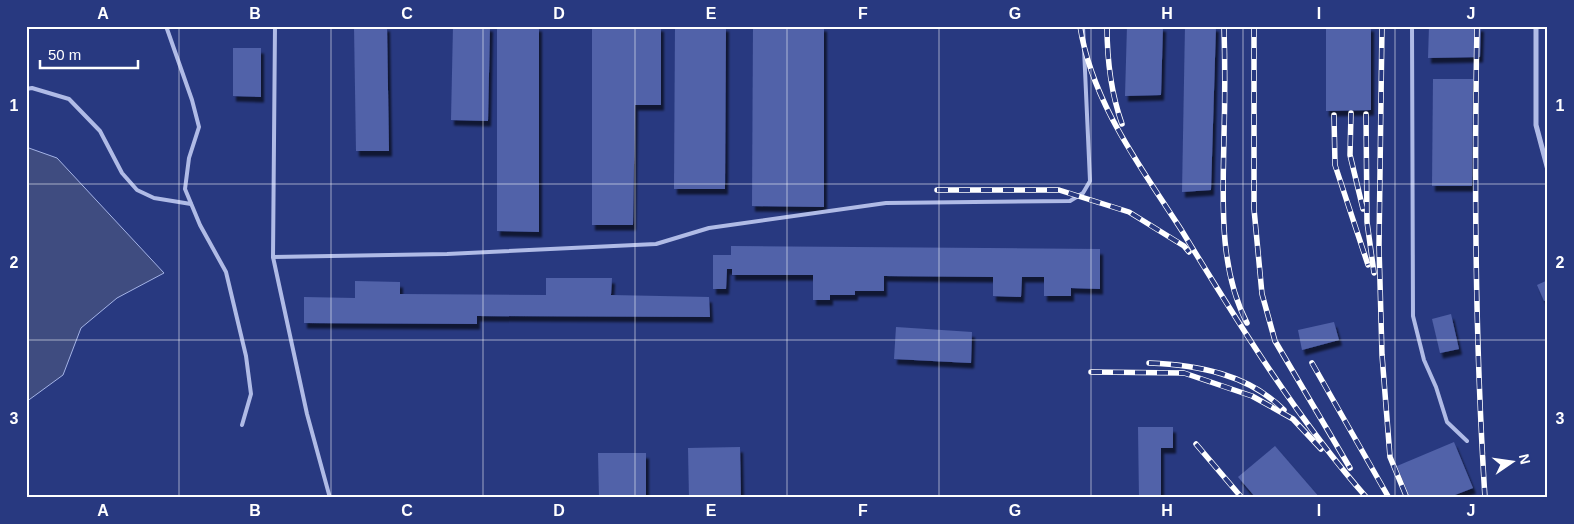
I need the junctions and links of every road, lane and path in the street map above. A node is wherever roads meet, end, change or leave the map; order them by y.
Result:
1 (166, 26) edge
2 (275, 26) edge
3 (1082, 26) edge
4 (1412, 26) edge
5 (1536, 26) edge
6 (26, 89) edge
7 (1548, 170) edge
8 (191, 204) junction
9 (273, 257) junction
10 (242, 425) dead end
11 (1466, 441) dead end
12 (330, 498) edge

1 - 8 lane
2 - 9 lane
3 - 9 lane
4 - 11 lane
5 - 7 street
6 - 8 lane
8 - 10 lane
9 - 12 lane

